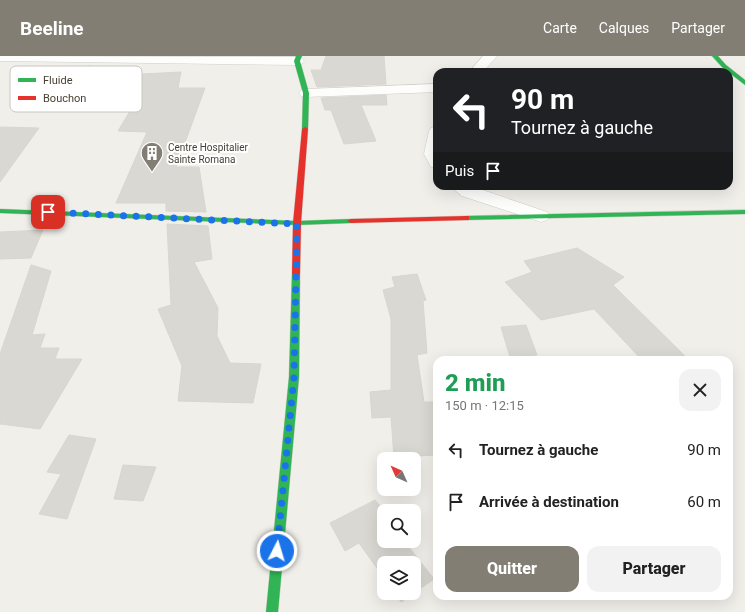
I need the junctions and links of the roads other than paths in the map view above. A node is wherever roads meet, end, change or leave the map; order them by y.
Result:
1 (490, 56) edge
2 (715, 56) edge
3 (0, 57) edge
4 (298, 59) edge
5 (480, 68) edge
6 (726, 68) edge
7 (733, 74) edge
8 (745, 84) edge
9 (433, 88) edge
10 (306, 93) junction
11 (465, 190) edge
12 (0, 211) edge
13 (745, 212) edge
14 (541, 216) junction
15 (297, 224) junction
16 (272, 612) edge

1 - 5 street
2 - 6 street
3 - 4 street
4 - 10 street
7 - 8 street
9 - 10 street
10 - 15 street
11 - 14 street
12 - 15 street
13 - 14 street
14 - 15 street
15 - 16 street

